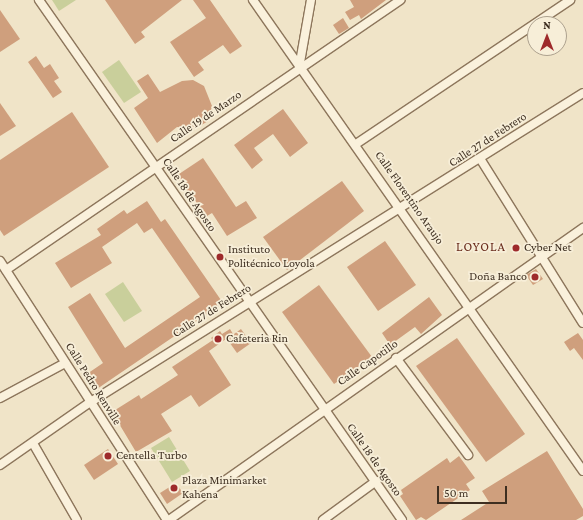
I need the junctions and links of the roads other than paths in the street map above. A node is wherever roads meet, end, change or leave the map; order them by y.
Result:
1 (39, 0) edge
2 (253, 0) edge
3 (311, 0) edge
4 (401, 0) edge
5 (570, 0) edge
6 (300, 68) junction
7 (583, 93) edge
8 (356, 144) junction
9 (480, 160) junction
10 (154, 166) junction
11 (402, 209) junction
12 (583, 228) edge
13 (541, 258) junction
14 (0, 260) edge
15 (6, 270) junction
16 (248, 302) junction
17 (470, 306) junction
18 (583, 323) edge
19 (396, 358) junction
20 (66, 363) junction
21 (0, 398) edge
22 (89, 403) junction
23 (324, 409) junction
24 (34, 445) junction
25 (468, 455) dead end
26 (0, 465) edge
27 (583, 471) edge
28 (376, 481) junction
29 (77, 520) edge
30 (168, 520) edge
31 (323, 520) edge
32 (402, 520) edge

1 - 10 street, Calle 18 de Agosto
2 - 6 street, Calle Florentino Araujo
3 - 6 street
4 - 6 street, Calle 19 de Marzo
5 - 8 street
6 - 8 street, Calle Florentino Araujo
6 - 10 street, Calle 19 de Marzo
7 - 9 street, Calle 27 de Febrero
8 - 11 street, Calle Florentino Araujo
9 - 11 street, Calle 27 de Febrero
9 - 13 street
10 - 15 street, Calle 19 de Marzo
10 - 16 street, Calle 18 de Agosto
11 - 16 street, Calle 27 de Febrero
11 - 17 street, Calle Florentino Araujo
12 - 13 street, Calle Capotillo
13 - 17 street, Calle Capotillo
13 - 18 street
14 - 15 street, Calle Pedro Renville
15 - 20 street, Calle Pedro Renville
16 - 22 street, Calle 27 de Febrero
16 - 23 street, Calle 18 de Agosto
17 - 19 street, Calle Capotillo
17 - 27 street, Calle Florentino Araujo
19 - 23 street, Calle Capotillo
19 - 25 street
20 - 21 street
20 - 22 street, Calle Pedro Renville
22 - 24 street, Calle 27 de Febrero
22 - 30 street, Calle Pedro Renville
23 - 28 street, Calle 18 de Agosto
23 - 30 street, Calle Capotillo
24 - 26 street, Calle 27 de Febrero
24 - 29 street
28 - 31 street
28 - 32 street, Calle 18 de Agosto

